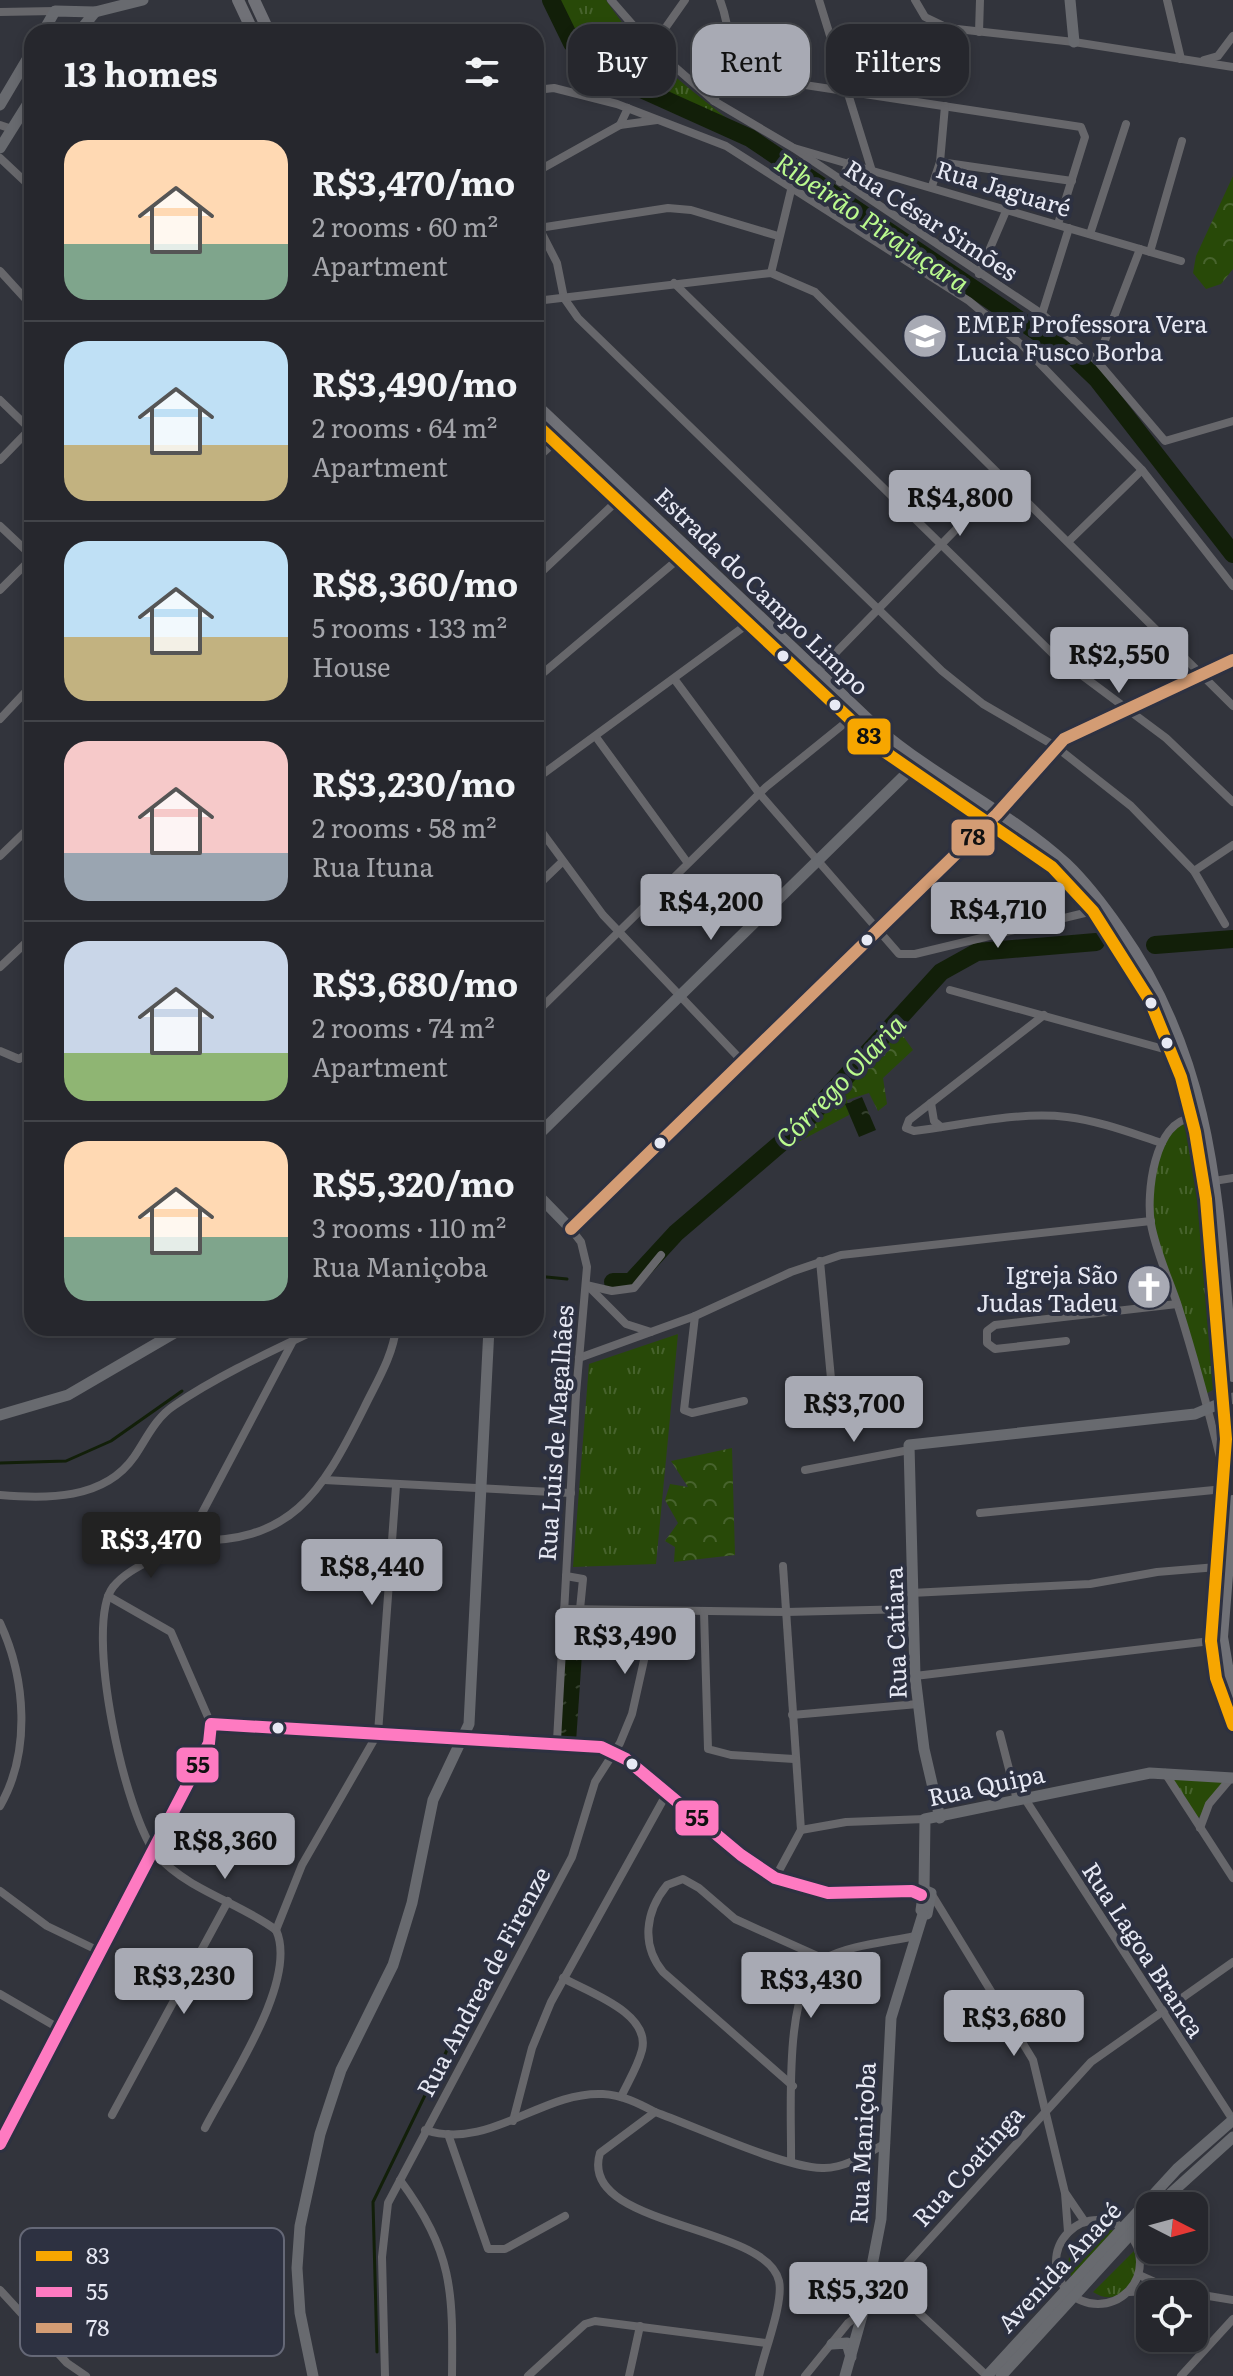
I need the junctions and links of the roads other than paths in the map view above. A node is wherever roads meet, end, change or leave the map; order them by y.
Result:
1 (143, 0) edge
2 (238, 0) edge
3 (254, 0) edge
4 (611, 0) edge
5 (685, 0) edge
6 (720, 0) edge
7 (819, 0) edge
8 (915, 0) edge
9 (980, 0) edge
10 (1070, 0) edge
11 (1167, 0) edge
12 (55, 11) junction
13 (0, 12) edge
14 (95, 12) junction
15 (48, 24) edge
16 (85, 24) edge
17 (249, 24) edge
18 (265, 24) edge
19 (632, 24) edge
20 (668, 24) edge
21 (726, 24) edge
22 (827, 24) edge
23 (979, 32) junction
24 (1233, 36) edge
25 (1074, 42) junction
26 (1181, 59) junction
27 (1203, 61) junction
28 (24, 64) edge
29 (1233, 67) edge
30 (676, 68) edge
31 (544, 89) edge
32 (716, 96) edge
33 (850, 96) edge
34 (881, 96) edge
35 (714, 101) junction
36 (0, 105) edge
37 (24, 106) edge
38 (945, 106) junction
39 (628, 108) junction
40 (669, 122) junction
41 (1126, 124) dead end
42 (620, 125) junction
43 (6, 127) edge
44 (1182, 141) dead end
45 (0, 148) edge
46 (0, 158) edge
47 (809, 160) junction
48 (850, 162) junction
49 (940, 162) junction
50 (544, 168) edge
51 (871, 168) junction
52 (24, 180) edge
53 (1072, 181) junction
54 (840, 182) junction
55 (794, 183) junction
56 (932, 186) junction
57 (1006, 211) junction
58 (544, 224) edge
59 (1058, 224) junction
60 (1069, 228) junction
61 (1090, 234) junction
62 (778, 236) junction
63 (544, 237) edge
64 (1140, 249) junction
65 (1150, 252) junction
66 (1181, 261) dead end
67 (0, 271) edge
68 (771, 273) junction
69 (979, 274) junction
70 (674, 283) junction
71 (24, 297) edge
72 (564, 298) junction
73 (544, 300) edge
74 (1042, 314) junction
75 (1097, 361) junction
76 (0, 400) edge
77 (544, 413) edge
78 (1233, 421) edge
79 (24, 422) edge
80 (544, 432) edge
81 (24, 436) edge
82 (555, 442) junction
83 (544, 452) edge
84 (0, 460) edge
85 (1142, 470) junction
86 (1006, 478) junction
87 (617, 501) junction
88 (0, 526) edge
89 (1069, 541) junction
90 (942, 543) junction
91 (24, 549) edge
92 (684, 555) junction
93 (24, 565) edge
94 (544, 569) edge
95 (1233, 586) edge
96 (0, 590) edge
97 (877, 607) junction
98 (749, 623) junction
99 (1233, 660) edge
100 (544, 672) edge
101 (1201, 674) junction
102 (812, 677) junction
103 (675, 680) junction
104 (24, 694) edge
105 (1233, 706) edge
106 (1128, 708) junction
107 (0, 719) edge
108 (850, 719) junction
109 (596, 737) junction
110 (1055, 746) junction
111 (909, 771) junction
112 (544, 773) edge
113 (759, 793) junction
114 (1233, 802) edge
115 (993, 817) junction
116 (24, 833) edge
117 (544, 836) edge
118 (1233, 845) edge
119 (0, 856) edge
120 (817, 861) junction
121 (562, 862) junction
122 (687, 862) junction
123 (1194, 871) junction
124 (544, 879) edge
125 (1093, 911) junction
126 (1225, 924) dead end
127 (877, 929) junction
128 (617, 930) junction
129 (24, 944) edge
130 (0, 967) edge
131 (950, 990) dead end
132 (682, 996) junction
133 (544, 1005) edge
134 (1044, 1015) junction
135 (0, 1051) edge
136 (1172, 1052) junction
137 (24, 1056) edge
138 (743, 1062) junction
139 (931, 1103) junction
140 (1192, 1118) junction
141 (941, 1127) junction
142 (544, 1129) edge
143 (1162, 1143) junction
144 (1211, 1156) junction
145 (1233, 1178) edge
146 (1214, 1181) junction
147 (544, 1201) edge
148 (1151, 1221) junction
149 (571, 1229) junction
150 (661, 1255) dead end
151 (1228, 1256) edge
152 (820, 1261) junction
153 (586, 1285) junction
154 (1177, 1304) junction
155 (695, 1316) junction
156 (1231, 1326) edge
157 (651, 1332) junction
158 (169, 1336) edge
159 (303, 1336) edge
160 (394, 1336) edge
161 (489, 1336) edge
162 (293, 1341) junction
163 (1066, 1341) dead end
164 (579, 1358) junction
165 (1233, 1376) edge
166 (1229, 1399) edge
167 (833, 1400) dead end
168 (744, 1401) dead end
169 (1208, 1409) junction
170 (0, 1415) edge
171 (909, 1447) junction
172 (805, 1470) dead end
173 (324, 1480) junction
174 (1224, 1483) junction
175 (396, 1486) junction
176 (482, 1489) junction
177 (571, 1493) junction
178 (0, 1495) edge
179 (1233, 1501) edge
180 (980, 1513) dead end
181 (186, 1540) junction
182 (1232, 1541) edge
183 (783, 1566) dead end
184 (1217, 1567) junction
185 (566, 1576) junction
186 (911, 1593) junction
187 (108, 1596) junction
188 (564, 1609) junction
189 (580, 1609) junction
190 (911, 1609) junction
191 (655, 1611) junction
192 (704, 1612) junction
193 (786, 1612) junction
194 (0, 1623) edge
195 (1211, 1641) junction
196 (10, 1645) junction
197 (0, 1650) edge
198 (915, 1676) junction
199 (1233, 1701) edge
200 (918, 1704) junction
201 (792, 1715) junction
202 (211, 1724) junction
203 (1233, 1725) edge
204 (378, 1733) junction
205 (1000, 1734) dead end
206 (466, 1736) junction
207 (557, 1741) junction
208 (614, 1751) junction
209 (794, 1759) junction
210 (1165, 1773) junction
211 (1232, 1778) edge
212 (667, 1793) junction
213 (1021, 1800) junction
214 (0, 1806) edge
215 (940, 1818) junction
216 (925, 1819) junction
217 (1200, 1828) junction
218 (801, 1830) junction
219 (154, 1852) junction
220 (775, 1878) junction
221 (1233, 1878) edge
222 (0, 1891) edge
223 (925, 1893) junction
224 (228, 1901) junction
225 (925, 1914) junction
226 (951, 1927) junction
227 (276, 1930) junction
228 (915, 1936) junction
229 (101, 1952) junction
230 (824, 1959) junction
231 (1233, 1962) edge
232 (563, 1978) junction
233 (0, 1994) edge
234 (1162, 2011) junction
235 (60, 2029) junction
236 (793, 2086) junction
237 (621, 2097) junction
238 (1047, 2107) junction
239 (655, 2112) junction
240 (112, 2115) dead end
241 (1233, 2120) edge
242 (513, 2121) junction
243 (205, 2128) dead end
244 (425, 2130) junction
245 (448, 2134) junction
246 (1233, 2137) edge
247 (886, 2143) junction
248 (0, 2144) edge
249 (791, 2162) junction
250 (400, 2180) junction
251 (1172, 2192) edge
252 (1065, 2193) junction
253 (565, 2216) dead end
254 (1085, 2222) junction
255 (1136, 2224) edge
256 (1126, 2231) junction
257 (1068, 2232) junction
258 (1139, 2275) junction
259 (871, 2280) junction
260 (1150, 2280) edge
261 (887, 2283) junction
262 (0, 2290) edge
263 (1069, 2292) junction
264 (1129, 2292) junction
265 (1136, 2292) edge
266 (1208, 2296) edge
267 (1233, 2300) edge
268 (20, 2312) edge
269 (863, 2312) junction
270 (1233, 2319) edge
271 (640, 2326) junction
272 (859, 2330) junction
273 (837, 2339) junction
274 (766, 2343) junction
275 (61, 2356) edge
276 (851, 2357) junction
277 (86, 2376) edge
278 (313, 2376) edge
279 (385, 2376) edge
280 (452, 2376) edge
281 (528, 2376) edge
282 (629, 2376) edge
283 (759, 2376) edge
284 (805, 2376) edge
285 (845, 2376) edge
286 (987, 2376) edge
287 (1001, 2376) edge
288 (1181, 2376) edge

1 - 14 street
2 - 17 main road
3 - 18 main road
4 - 19 street, Rua César Simões
5 - 20 street
6 - 21 street
7 - 22 street
8 - 23 street
9 - 23 street
10 - 25 street
11 - 26 street
12 - 13 street
12 - 14 street
12 - 15 street
14 - 16 street
23 - 25 street
24 - 27 street
25 - 26 street
26 - 27 street
27 - 29 street
28 - 36 street
30 - 35 street, Rua César Simões
31 - 39 street
32 - 35 street
33 - 51 street
34 - 38 street
35 - 47 street, Rua César Simões
37 - 43 street
38 - 49 street
38 - 53 street
39 - 40 street
39 - 42 street
40 - 42 street
40 - 55 street
41 - 61 street
42 - 50 street
43 - 45 street
44 - 65 street
46 - 52 street
47 - 48 street, Rua Jaguaré
47 - 54 street, Rua César Simões
47 - 55 street
48 - 51 street, Rua Jaguaré
48 - 54 street
49 - 53 street
49 - 56 street
51 - 56 street, Rua Jaguaré
53 - 59 street
54 - 69 street, Rua César Simões
55 - 62 street
55 - 85 street
56 - 57 street, Rua Jaguaré
57 - 59 street, Rua Jaguaré
57 - 69 street
58 - 62 street
59 - 60 street, Rua Jaguaré
60 - 61 street, Rua Jaguaré
60 - 74 street
61 - 64 street, Rua Jaguaré
62 - 68 street
63 - 72 street
64 - 65 street, Rua Jaguaré
64 - 75 street
65 - 66 street, Rua Jaguaré
67 - 71 street
68 - 70 street
68 - 86 street
69 - 74 street, Rua César Simões
70 - 72 street
70 - 90 street
72 - 73 street
72 - 97 street
74 - 75 street, Rua César Simões
75 - 78 street, Rua César Simões
76 - 79 street
77 - 92 main road, Estrada do Campo Limpo
80 - 82 main road, Estrada do Campo Limpo
81 - 84 street
82 - 83 street
82 - 87 main road, Estrada do Campo Limpo
85 - 89 street
85 - 95 street
86 - 89 street
86 - 90 street
87 - 92 main road, Estrada do Campo Limpo
87 - 94 street
88 - 91 street
89 - 101 street
90 - 97 street
90 - 106 street
92 - 98 main road, Estrada do Campo Limpo
92 - 100 street
92 - 102 main road, Estrada do Campo Limpo
93 - 96 street
97 - 102 street
97 - 110 street
98 - 102 main road, Estrada do Campo Limpo
98 - 103 street
99 - 101 street
101 - 105 street
101 - 106 street
102 - 108 main road, Estrada do Campo Limpo
102 - 115 main road, Estrada do Campo Limpo
103 - 109 street
103 - 113 street
104 - 107 street
106 - 110 street
106 - 114 street
108 - 111 main road, Estrada do Campo Limpo
108 - 113 street
109 - 112 street
109 - 122 street
110 - 115 street
110 - 123 street
111 - 115 main road, Estrada do Campo Limpo
111 - 120 street
113 - 120 street
113 - 122 street
115 - 125 main road, Estrada do Campo Limpo
115 - 127 street
115 - 144 main road, Estrada do Campo Limpo
116 - 119 street
117 - 121 street
118 - 123 street
120 - 127 street
120 - 132 street
121 - 124 street
121 - 128 street
122 - 128 street
123 - 126 street
125 - 127 street
125 - 136 main road, Estrada do Campo Limpo
127 - 138 street
128 - 132 street
128 - 133 street
129 - 130 street
131 - 134 street
132 - 138 street
132 - 142 street
134 - 136 street
134 - 139 street
135 - 137 street
136 - 140 main road, Estrada do Campo Limpo
138 - 149 street
139 - 141 street
139 - 141 street
140 - 143 street
140 - 144 main road
140 - 166 main road, Estrada do Campo Limpo
141 - 143 street
143 - 148 street
144 - 146 main road, Estrada do Campo Limpo
145 - 146 street
146 - 151 main road, Estrada do Campo Limpo
147 - 149 street, Rua Luis de Magalhães
148 - 152 street
148 - 154 street
149 - 153 street, Rua Luis de Magalhães
150 - 153 street
151 - 156 main road, Estrada do Campo Limpo
152 - 155 street
152 - 167 street
153 - 157 street
153 - 164 street, Rua Luis de Magalhães
154 - 163 street
154 - 169 street
155 - 157 street
155 - 168 street
156 - 165 main road, Estrada do Campo Limpo
157 - 164 street
158 - 170 street
159 - 162 street
160 - 173 street
161 - 176 street
162 - 178 street
162 - 181 street
164 - 177 street, Rua Luis de Magalhães
166 - 169 street
166 - 174 main road, Estrada do Campo Limpo
169 - 171 street
169 - 174 street
171 - 172 street
171 - 186 street, Rua Catiara
173 - 175 street
173 - 181 street
174 - 180 street
174 - 184 main road, Estrada do Campo Limpo
175 - 176 street
175 - 204 street
176 - 177 street
176 - 206 street
177 - 185 street, Rua Luis de Magalhães
179 - 182 main road
181 - 187 street
182 - 199 main road
183 - 193 street
184 - 186 street
184 - 195 main road, Estrada do Campo Limpo
185 - 188 street, Rua Luis de Magalhães
185 - 189 street
186 - 190 street, Rua Catiara
187 - 202 street
187 - 219 street
188 - 189 street
188 - 207 street, Rua Luis de Magalhães
189 - 191 street
190 - 193 street
190 - 198 street, Rua Catiara
191 - 192 street
191 - 208 street, Rua Andrea de Firenze
192 - 193 street
192 - 209 street
193 - 201 street
194 - 196 street
195 - 198 street
195 - 203 main road, Estrada do Campo Limpo
196 - 197 street
196 - 214 street
198 - 200 street, Rua Catiara
200 - 201 street
200 - 215 street, Rua Catiara
201 - 209 street
202 - 204 street
202 - 219 street
204 - 206 street
204 - 227 street
205 - 213 street, Rua Lagoa Branca
206 - 207 street
206 - 278 street
207 - 208 street
208 - 212 street
208 - 244 street, Rua Andrea de Firenze
209 - 218 street
210 - 211 street, Rua Quipa
210 - 213 street, Rua Quipa
210 - 217 street
211 - 217 street
212 - 220 street
212 - 232 street
213 - 215 street, Rua Quipa
213 - 234 street, Rua Lagoa Branca
215 - 216 street, Rua Quipa
216 - 218 street, Rua Quipa
216 - 223 street
217 - 221 street
218 - 220 street
219 - 224 street
219 - 229 street
220 - 223 street
222 - 229 street
223 - 225 street
223 - 226 street
224 - 227 street
224 - 240 street
225 - 226 street
225 - 228 street, Rua Maniçoba
226 - 238 street
227 - 243 street
228 - 230 street
228 - 247 street, Rua Maniçoba
229 - 235 street
230 - 236 street
230 - 236 street
231 - 234 street, Rua Coatinga
232 - 237 street
232 - 242 street
233 - 235 street
234 - 238 street, Rua Coatinga
234 - 241 street, Rua Lagoa Branca
235 - 248 street
236 - 249 street
237 - 239 street
237 - 242 street
238 - 252 street
238 - 261 street, Rua Coatinga
239 - 249 street
239 - 274 street
241 - 256 street, Avenida Anacé
242 - 245 street
244 - 245 street
244 - 250 street, Rua Andrea de Firenze
245 - 253 street
246 - 251 street, Avenida Anacé
247 - 249 street
247 - 259 street, Rua Maniçoba
250 - 279 street, Rua Andrea de Firenze
250 - 280 street
252 - 254 street
252 - 257 street
254 - 256 street
254 - 257 street
255 - 256 street, Avenida Anacé
256 - 258 street
256 - 263 street, Avenida Anacé
257 - 263 street
258 - 260 street
258 - 264 street
259 - 261 street
259 - 269 street, Rua Maniçoba
261 - 269 street, Rua Coatinga
261 - 286 street
262 - 268 street
263 - 264 street
263 - 286 street, Avenida Anacé
263 - 287 street, Avenida Anacé
264 - 265 street
266 - 267 street
269 - 272 street, Rua Maniçoba
269 - 273 street, Rua Coatinga
270 - 288 street
271 - 274 street
271 - 281 street
271 - 282 street
272 - 273 street
272 - 276 street, Rua Maniçoba
273 - 276 street
273 - 284 street, Rua Coatinga
274 - 283 street
275 - 277 street
276 - 285 street, Rua Maniçoba

